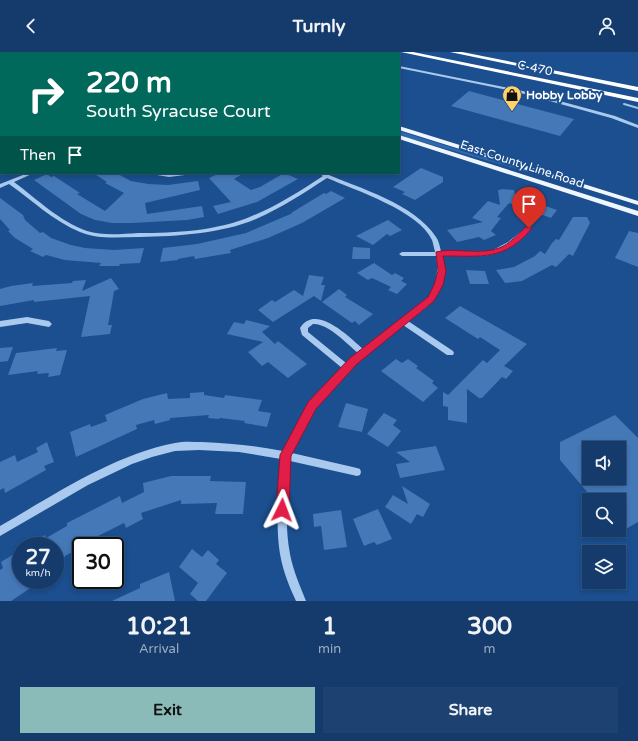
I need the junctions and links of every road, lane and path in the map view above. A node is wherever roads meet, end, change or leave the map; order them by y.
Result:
1 (404, 52) edge
2 (453, 52) edge
3 (400, 68) edge
4 (638, 87) edge
5 (638, 102) edge
6 (638, 126) edge
7 (400, 128) edge
8 (400, 137) edge
9 (30, 174) edge
10 (160, 174) edge
11 (181, 174) edge
12 (324, 175) edge
13 (10, 182) junction
14 (0, 186) edge
15 (638, 203) edge
16 (638, 214) edge
17 (529, 228) dead end
18 (402, 254) dead end
19 (438, 254) junction
20 (404, 322) junction
21 (0, 324) edge
22 (49, 324) dead end
23 (363, 353) junction
24 (450, 353) dead end
25 (347, 368) junction
26 (286, 455) junction
27 (357, 472) dead end
28 (0, 531) edge
29 (301, 601) edge

1 - 5 highway, C-470
2 - 4 highway, C-470
3 - 6 street
7 - 15 main road, East County Line Road
8 - 16 main road, East County Line Road
9 - 13 street
10 - 11 street
12 - 13 street
12 - 19 street
13 - 14 street
17 - 19 street
18 - 19 street
19 - 20 street
20 - 23 street
20 - 24 street
21 - 22 street
23 - 25 street
23 - 25 street
25 - 26 street
26 - 27 street
26 - 28 street
26 - 29 street

